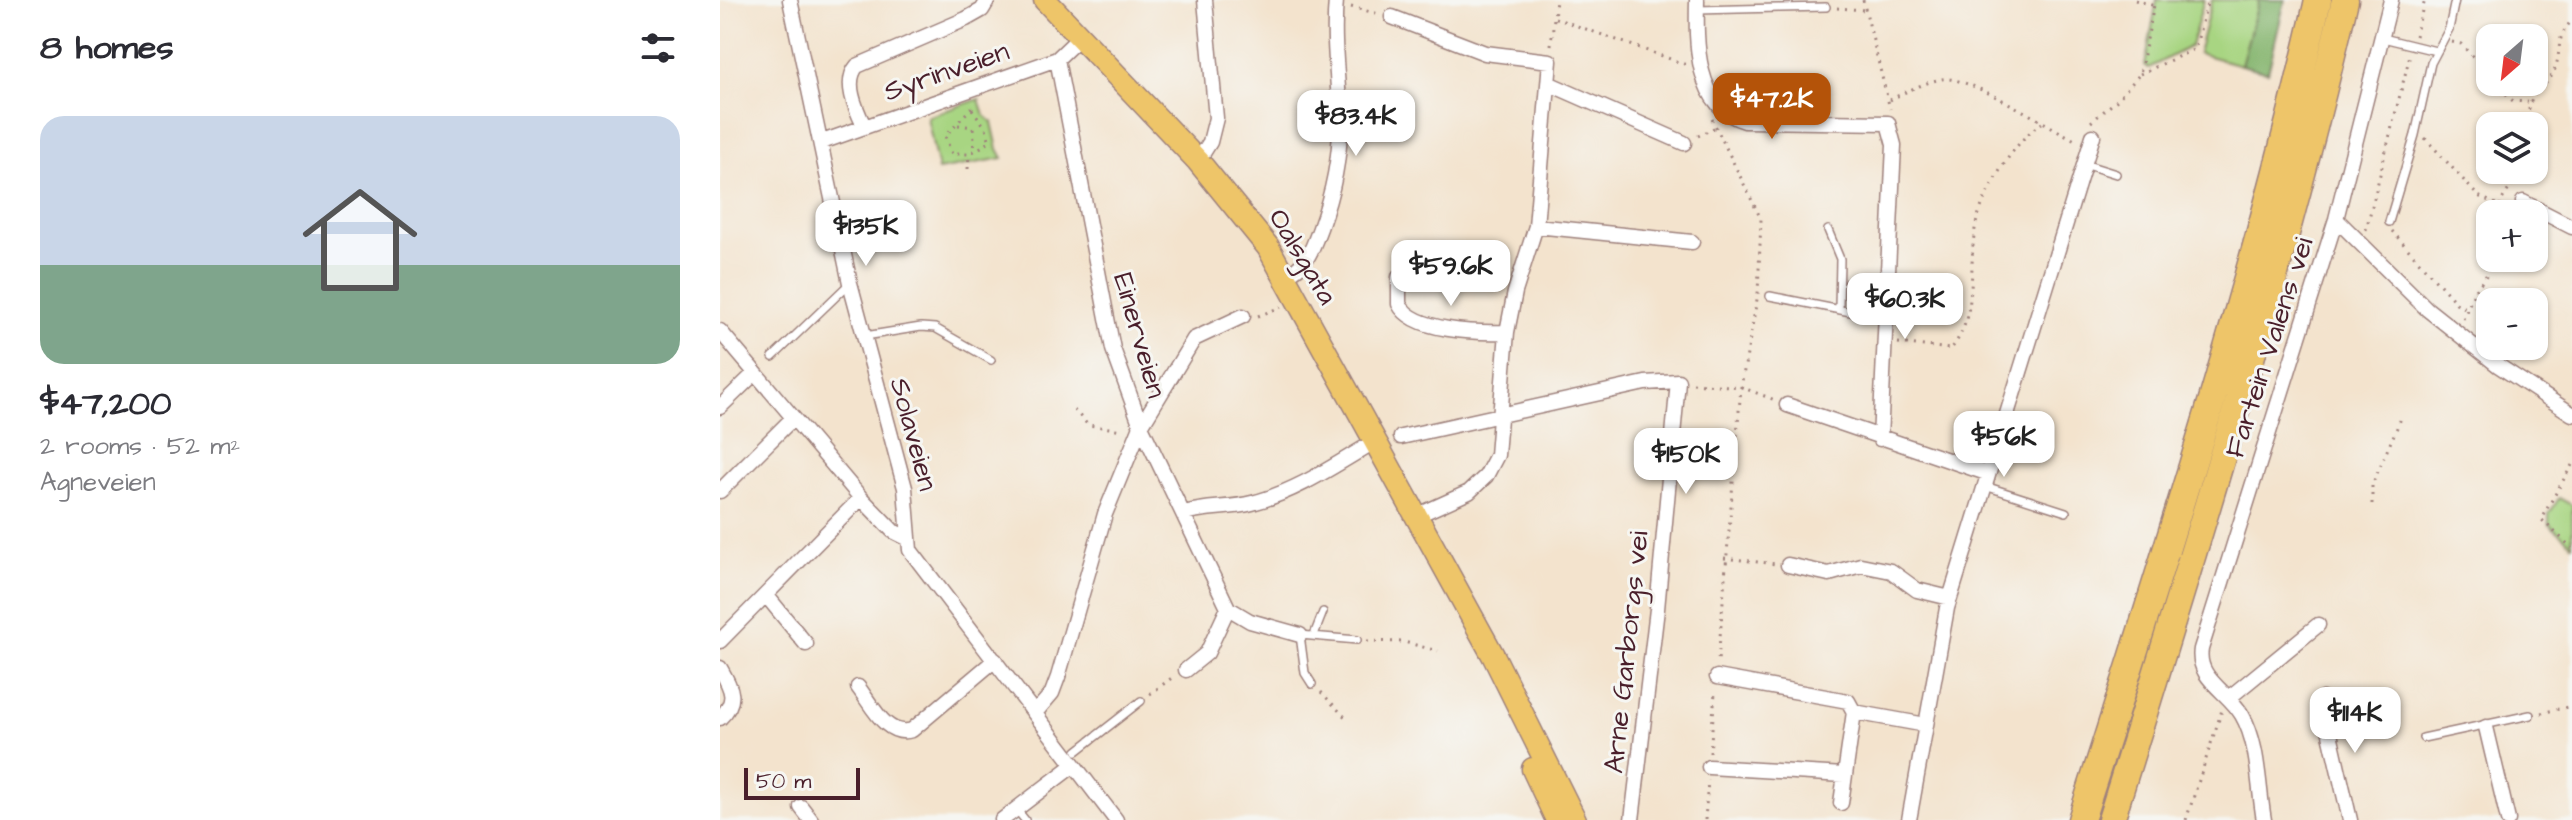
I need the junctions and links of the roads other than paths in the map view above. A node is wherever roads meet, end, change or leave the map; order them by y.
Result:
1 (790, 0) edge
2 (988, 0) edge
3 (1045, 0) edge
4 (1205, 0) edge
5 (2318, 0) edge
6 (2345, 0) edge
7 (2391, 0) edge
8 (2455, 0) edge
9 (1336, 1) edge
10 (1697, 5) edge
11 (1826, 7) road end
12 (1392, 17) road end
13 (1080, 37) junction
14 (2383, 38) junction
15 (2436, 51) junction
16 (1057, 59) junction
17 (1550, 84) junction
18 (864, 126) junction
19 (822, 142) junction
20 (2091, 142) road end
21 (1684, 143) road end
22 (1198, 161) junction
23 (2084, 164) junction
24 (2116, 174) dead end
25 (2548, 215) edge
26 (2336, 219) junction
27 (2389, 222) road end
28 (1536, 226) junction
29 (2572, 227) edge
30 (1828, 230) dead end
31 (1692, 242) dead end
32 (1285, 276) junction
33 (1399, 277) dead end
34 (850, 283) junction
35 (1770, 296) dead end
36 (1839, 308) junction
37 (1243, 316) road end
38 (1886, 319) junction
39 (720, 331) edge
40 (1507, 332) junction
41 (863, 337) junction
42 (773, 357) dead end
43 (991, 360) dead end
44 (755, 373) junction
45 (1787, 405) road end
46 (720, 407) edge
47 (2572, 413) edge
48 (1502, 414) junction
49 (793, 418) junction
50 (1141, 426) junction
51 (1401, 437) dead end
52 (1880, 439) junction
53 (1374, 442) junction
54 (1985, 479) junction
55 (720, 491) edge
56 (861, 498) junction
57 (2066, 512) dead end
58 (1185, 513) junction
59 (1414, 517) junction
60 (907, 538) junction
61 (1788, 565) road end
62 (1452, 585) junction
63 (766, 595) junction
64 (1950, 598) junction
65 (1228, 608) junction
66 (1323, 612) dead end
67 (2318, 625) dead end
68 (1307, 635) junction
69 (1357, 640) road end
70 (720, 641) edge
71 (806, 644) dead end
72 (995, 660) junction
73 (720, 668) edge
74 (1186, 670) road end
75 (1717, 677) road end
76 (1312, 684) road end
77 (858, 687) dead end
78 (2230, 697) junction
79 (2322, 699) dead end
80 (1141, 701) road end
81 (1854, 712) junction
82 (1035, 713) junction
83 (2530, 715) road end
84 (720, 718) edge
85 (1926, 725) junction
86 (2486, 727) junction
87 (2423, 738) dead end
88 (1076, 758) junction
89 (1709, 767) road end
90 (1844, 775) junction
91 (1841, 803) dead end
92 (801, 807) dead end
93 (1021, 814) edge
94 (811, 820) edge
95 (1002, 820) edge
96 (1116, 820) edge
97 (1557, 820) edge
98 (1575, 820) edge
99 (1632, 820) edge
100 (1909, 820) edge
101 (2081, 820) edge
102 (2111, 820) edge
103 (2264, 820) edge
104 (2350, 820) edge
105 (2508, 820) edge

1 - 19 street, Solaveien
2 - 18 street
3 - 13 main road, Oalsgata
4 - 22 street
5 - 101 highway
6 - 102 highway
7 - 14 street, Fartein Valens vei
8 - 15 lane
9 - 32 street
10 - 11 lane
10 - 38 street
12 - 17 street
13 - 16 street, Syrinveien
13 - 22 main road, Oalsgata
14 - 15 lane
14 - 26 street, Fartein Valens vei
15 - 27 lane
16 - 18 street, Syrinveien
16 - 50 street, Einerveien
17 - 21 street
17 - 28 street
18 - 19 street, Syrinveien
19 - 34 street, Solaveien
20 - 23 street
22 - 32 main road, Oalsgata
23 - 24 lane
23 - 54 street
25 - 29 street
26 - 47 street
26 - 78 street, Fartein Valens vei
28 - 31 street
28 - 40 street
30 - 36 lane
32 - 53 main road, Oalsgata
33 - 40 street
34 - 41 street, Solaveien
34 - 42 lane
35 - 36 lane
36 - 38 lane
37 - 50 street
38 - 52 street
39 - 44 street
40 - 48 street
41 - 43 lane
41 - 60 street, Solaveien
44 - 46 street
44 - 49 street
45 - 52 street
48 - 51 street
48 - 59 street
48 - 99 street, Arne Garborgs vei
49 - 55 street
49 - 56 street
50 - 58 street, Einerveien
50 - 82 street
52 - 54 street
53 - 58 street
53 - 59 main road, Oalsgata
54 - 57 lane
54 - 64 street
56 - 60 street
56 - 63 street
58 - 65 street, Einerveien
59 - 62 main road, Oalsgata
60 - 72 street, Solaveien
61 - 64 street
62 - 97 main road, Oalsgata
62 - 98 main road, Oalsgata
63 - 70 street
63 - 71 street
64 - 85 street
65 - 68 street
65 - 74 street
66 - 68 lane
67 - 78 street
68 - 69 lane
68 - 76 lane
72 - 77 street
72 - 82 street, Solaveien
73 - 84 street
75 - 81 street
78 - 103 street, Fartein Valens vei
79 - 104 street
80 - 88 lane
81 - 85 street
81 - 90 street
82 - 88 street, Solaveien
83 - 86 lane
85 - 100 street
86 - 87 lane
86 - 105 street
88 - 93 street
88 - 96 street, Solaveien
89 - 90 street
90 - 91 street
92 - 94 street
93 - 95 street

